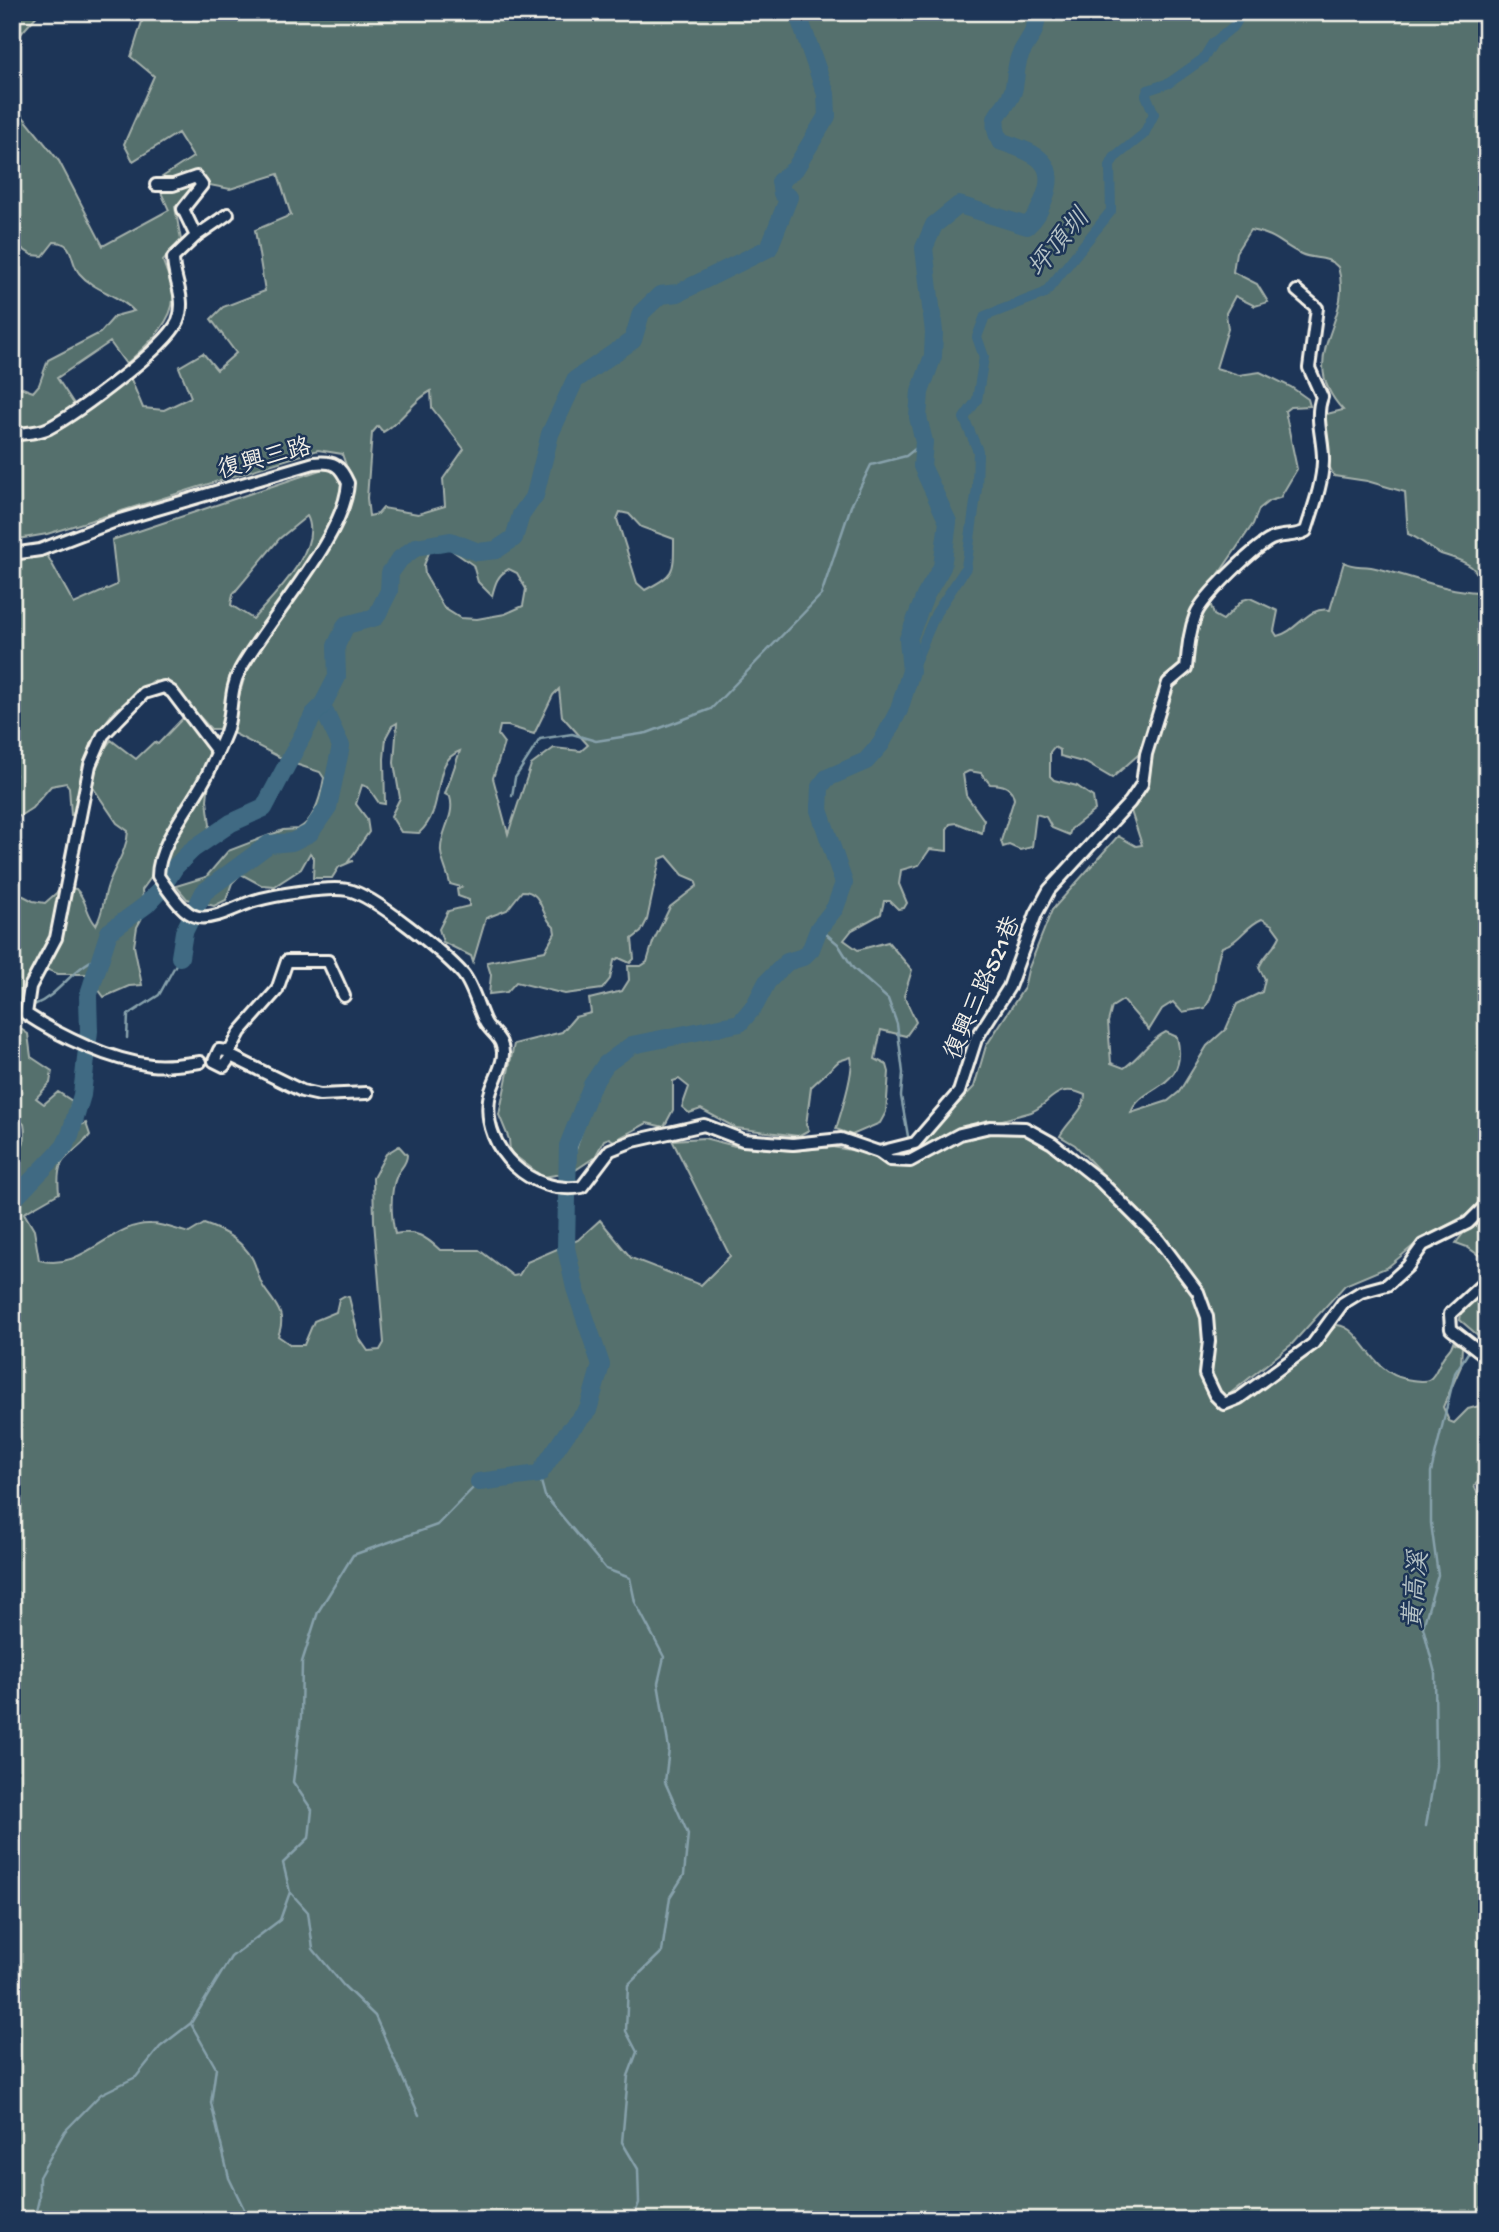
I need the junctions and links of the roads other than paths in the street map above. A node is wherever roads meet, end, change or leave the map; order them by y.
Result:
1 (156, 186) dead end
2 (228, 214) dead end
3 (196, 236) junction
4 (1297, 291) dead end
5 (12, 435) edge
6 (12, 554) edge
7 (216, 750) junction
8 (344, 996) dead end
9 (200, 1062) dead end
10 (367, 1093) dead end
11 (879, 1152) junction
12 (1487, 1204) edge
13 (1487, 1280) edge
14 (1487, 1357) edge

1 - 3 street
2 - 3 street
3 - 5 street
4 - 11 street, 復興三路521巷
6 - 7 street, 復興三路
7 - 9 street
7 - 11 street, 復興三路
8 - 10 street
11 - 12 street
13 - 14 street

